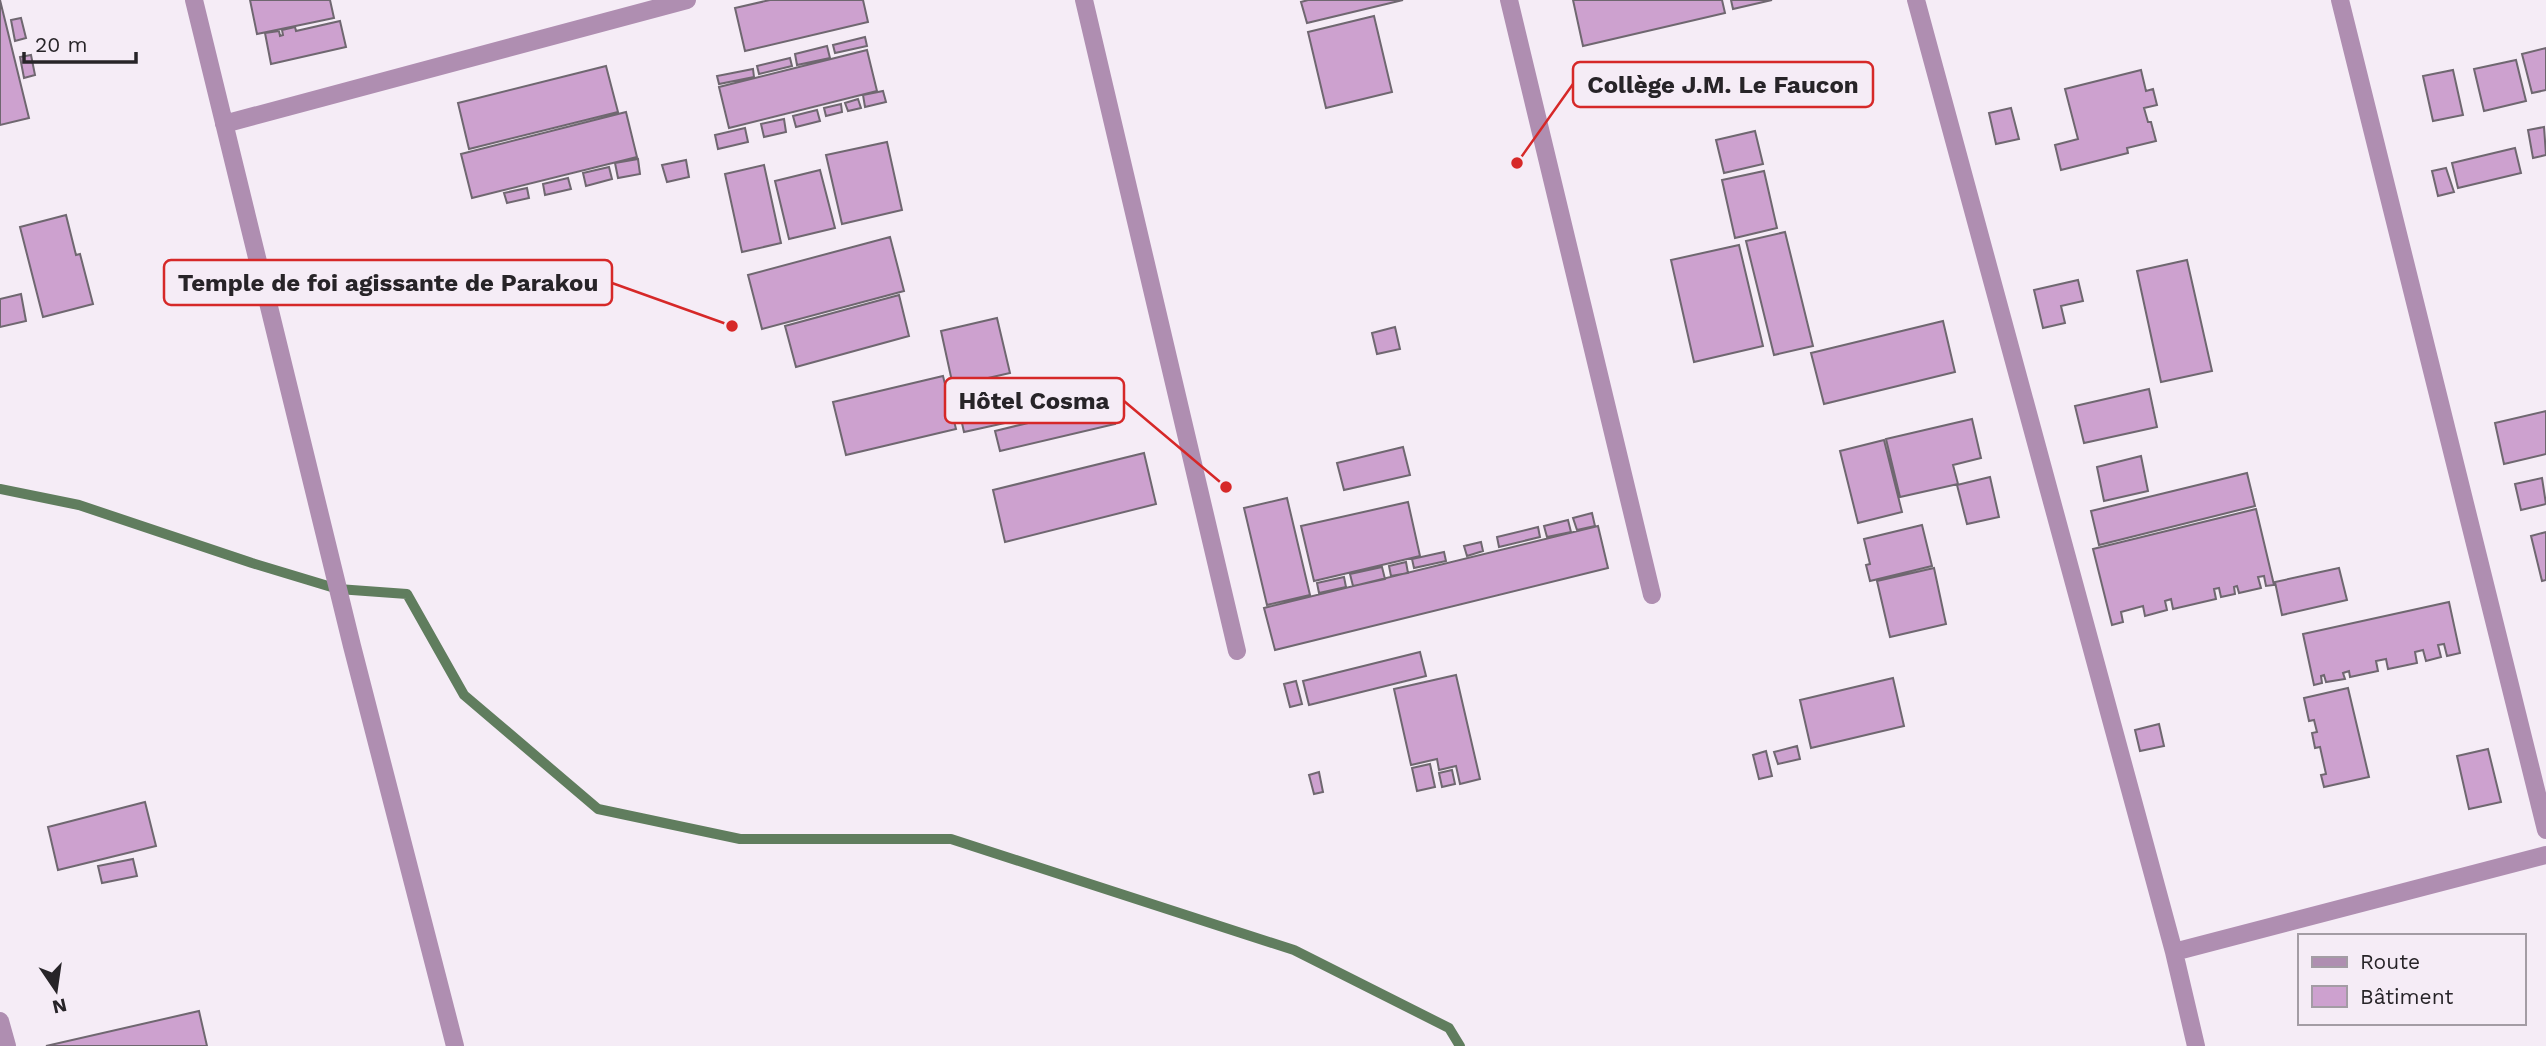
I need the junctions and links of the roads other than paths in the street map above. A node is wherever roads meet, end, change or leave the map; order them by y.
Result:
1 (194, 0) edge
2 (687, 0) edge
3 (1084, 0) edge
4 (1509, 0) edge
5 (1916, 0) edge
6 (2340, 0) edge
7 (224, 124) junction
8 (1653, 595) dead end
9 (1237, 651) dead end
10 (2546, 830) edge
11 (2546, 855) edge
12 (2174, 952) junction
13 (0, 1021) edge
14 (6, 1046) edge
15 (454, 1046) edge
16 (2196, 1046) edge

1 - 7 street
2 - 7 street
3 - 9 street
4 - 8 street
5 - 12 street
6 - 10 street
7 - 15 street
11 - 12 street
12 - 16 street
13 - 14 street

